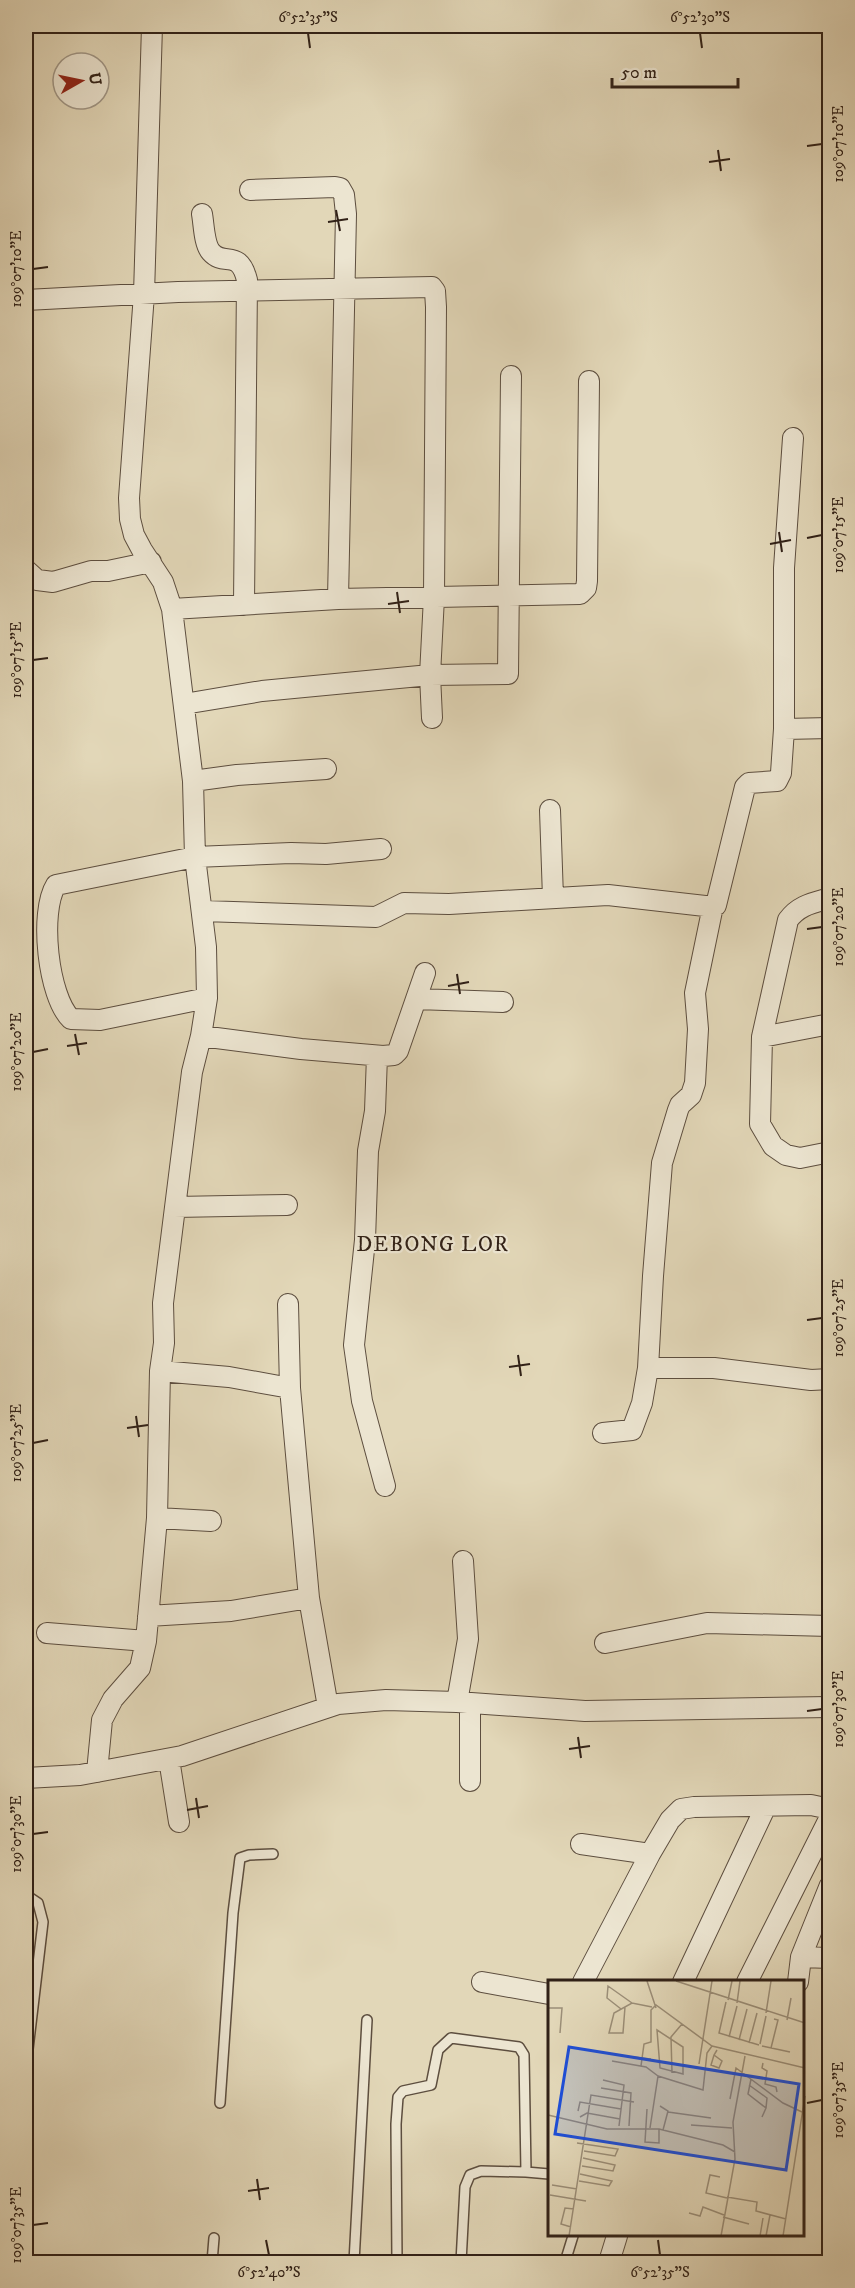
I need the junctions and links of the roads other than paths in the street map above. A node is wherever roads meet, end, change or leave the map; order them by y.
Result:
1 (152, 26) edge
2 (250, 190) dead end
3 (202, 214) dead end
4 (345, 289) junction
5 (248, 291) junction
6 (144, 294) junction
7 (26, 300) edge
8 (511, 376) dead end
9 (589, 381) dead end
10 (793, 438) dead end
11 (151, 562) junction
12 (26, 570) edge
13 (510, 596) junction
14 (434, 597) junction
15 (338, 600) junction
16 (244, 605) junction
17 (172, 609) junction
18 (430, 675) junction
19 (184, 704) junction
20 (432, 718) dead end
21 (830, 728) edge
22 (784, 729) junction
23 (326, 769) dead end
24 (193, 781) junction
25 (550, 810) dead end
26 (381, 849) dead end
27 (195, 857) junction
28 (553, 898) junction
29 (830, 898) edge
30 (713, 906) junction
31 (203, 910) junction
32 (425, 973) dead end
33 (207, 998) junction
34 (416, 999) junction
35 (502, 1002) dead end
36 (830, 1024) edge
37 (201, 1036) junction
38 (762, 1037) junction
39 (377, 1056) junction
40 (830, 1152) edge
41 (286, 1205) dead end
42 (175, 1207) junction
43 (288, 1304) dead end
44 (648, 1368) junction
45 (160, 1371) junction
46 (830, 1379) edge
47 (290, 1388) junction
48 (603, 1433) dead end
49 (385, 1486) dead end
50 (157, 1518) junction
51 (212, 1521) dead end
52 (463, 1561) dead end
53 (309, 1598) junction
54 (148, 1616) junction
55 (830, 1626) edge
56 (47, 1633) dead end
57 (146, 1641) junction
58 (605, 1643) dead end
59 (464, 1703) junction
60 (328, 1707) junction
61 (830, 1707) edge
62 (169, 1759) junction
63 (97, 1772) junction
64 (26, 1778) edge
65 (470, 1781) dead end
66 (766, 1806) junction
67 (825, 1810) edge
68 (179, 1822) dead end
69 (581, 1844) dead end
70 (273, 1854) dead end
71 (650, 1854) junction
72 (830, 1885) edge
73 (26, 1895) edge
74 (801, 1957) junction
75 (830, 1958) edge
76 (584, 1980) edge
77 (683, 1980) edge
78 (748, 1980) edge
79 (798, 1980) edge
80 (482, 1982) dead end
81 (548, 1994) edge
82 (367, 2020) dead end
83 (26, 2066) edge
84 (220, 2103) dead end
85 (526, 2172) junction
86 (548, 2174) edge
87 (572, 2237) edge
88 (616, 2237) edge
89 (214, 2238) dead end
90 (212, 2262) edge
91 (354, 2262) edge
92 (397, 2262) edge
93 (461, 2262) edge
94 (565, 2262) edge
95 (609, 2262) edge

1 - 6 street
2 - 4 street
3 - 5 street
4 - 5 street
4 - 14 street
4 - 15 street
5 - 6 street
5 - 16 street
6 - 7 street
6 - 11 street
8 - 13 street
9 - 13 street
10 - 22 street
11 - 12 street
11 - 17 street
13 - 14 street
13 - 18 street
14 - 15 street
14 - 18 street
15 - 16 street
16 - 17 street
17 - 19 street
18 - 19 street
18 - 20 street
19 - 24 street
21 - 22 street
22 - 30 street
23 - 24 street
24 - 27 street
25 - 28 street
26 - 27 street
27 - 31 street
27 - 33 street
28 - 30 street
28 - 31 street
29 - 38 street
30 - 44 street
31 - 33 street
32 - 34 street
33 - 37 street
34 - 35 street
34 - 39 street
36 - 38 street
37 - 39 street
37 - 42 street
38 - 40 street
39 - 49 street
41 - 42 street
42 - 45 street
43 - 47 street
44 - 46 street
44 - 48 street
45 - 47 street
45 - 50 street
47 - 53 street
50 - 51 street
50 - 54 street
52 - 59 street
53 - 54 street
53 - 60 street
54 - 57 street
55 - 58 street
56 - 57 street
57 - 63 street
59 - 60 street
59 - 61 street
59 - 65 street
60 - 62 street
62 - 63 street
62 - 68 street
63 - 64 street
66 - 67 street
66 - 71 street
66 - 77 street
67 - 78 street
69 - 71 street
70 - 84 lane
71 - 76 street
72 - 74 street
73 - 83 lane
74 - 75 street
74 - 79 street
80 - 81 street
82 - 91 lane
85 - 86 lane
85 - 92 lane
85 - 93 lane
87 - 94 lane
88 - 95 street
89 - 90 lane

